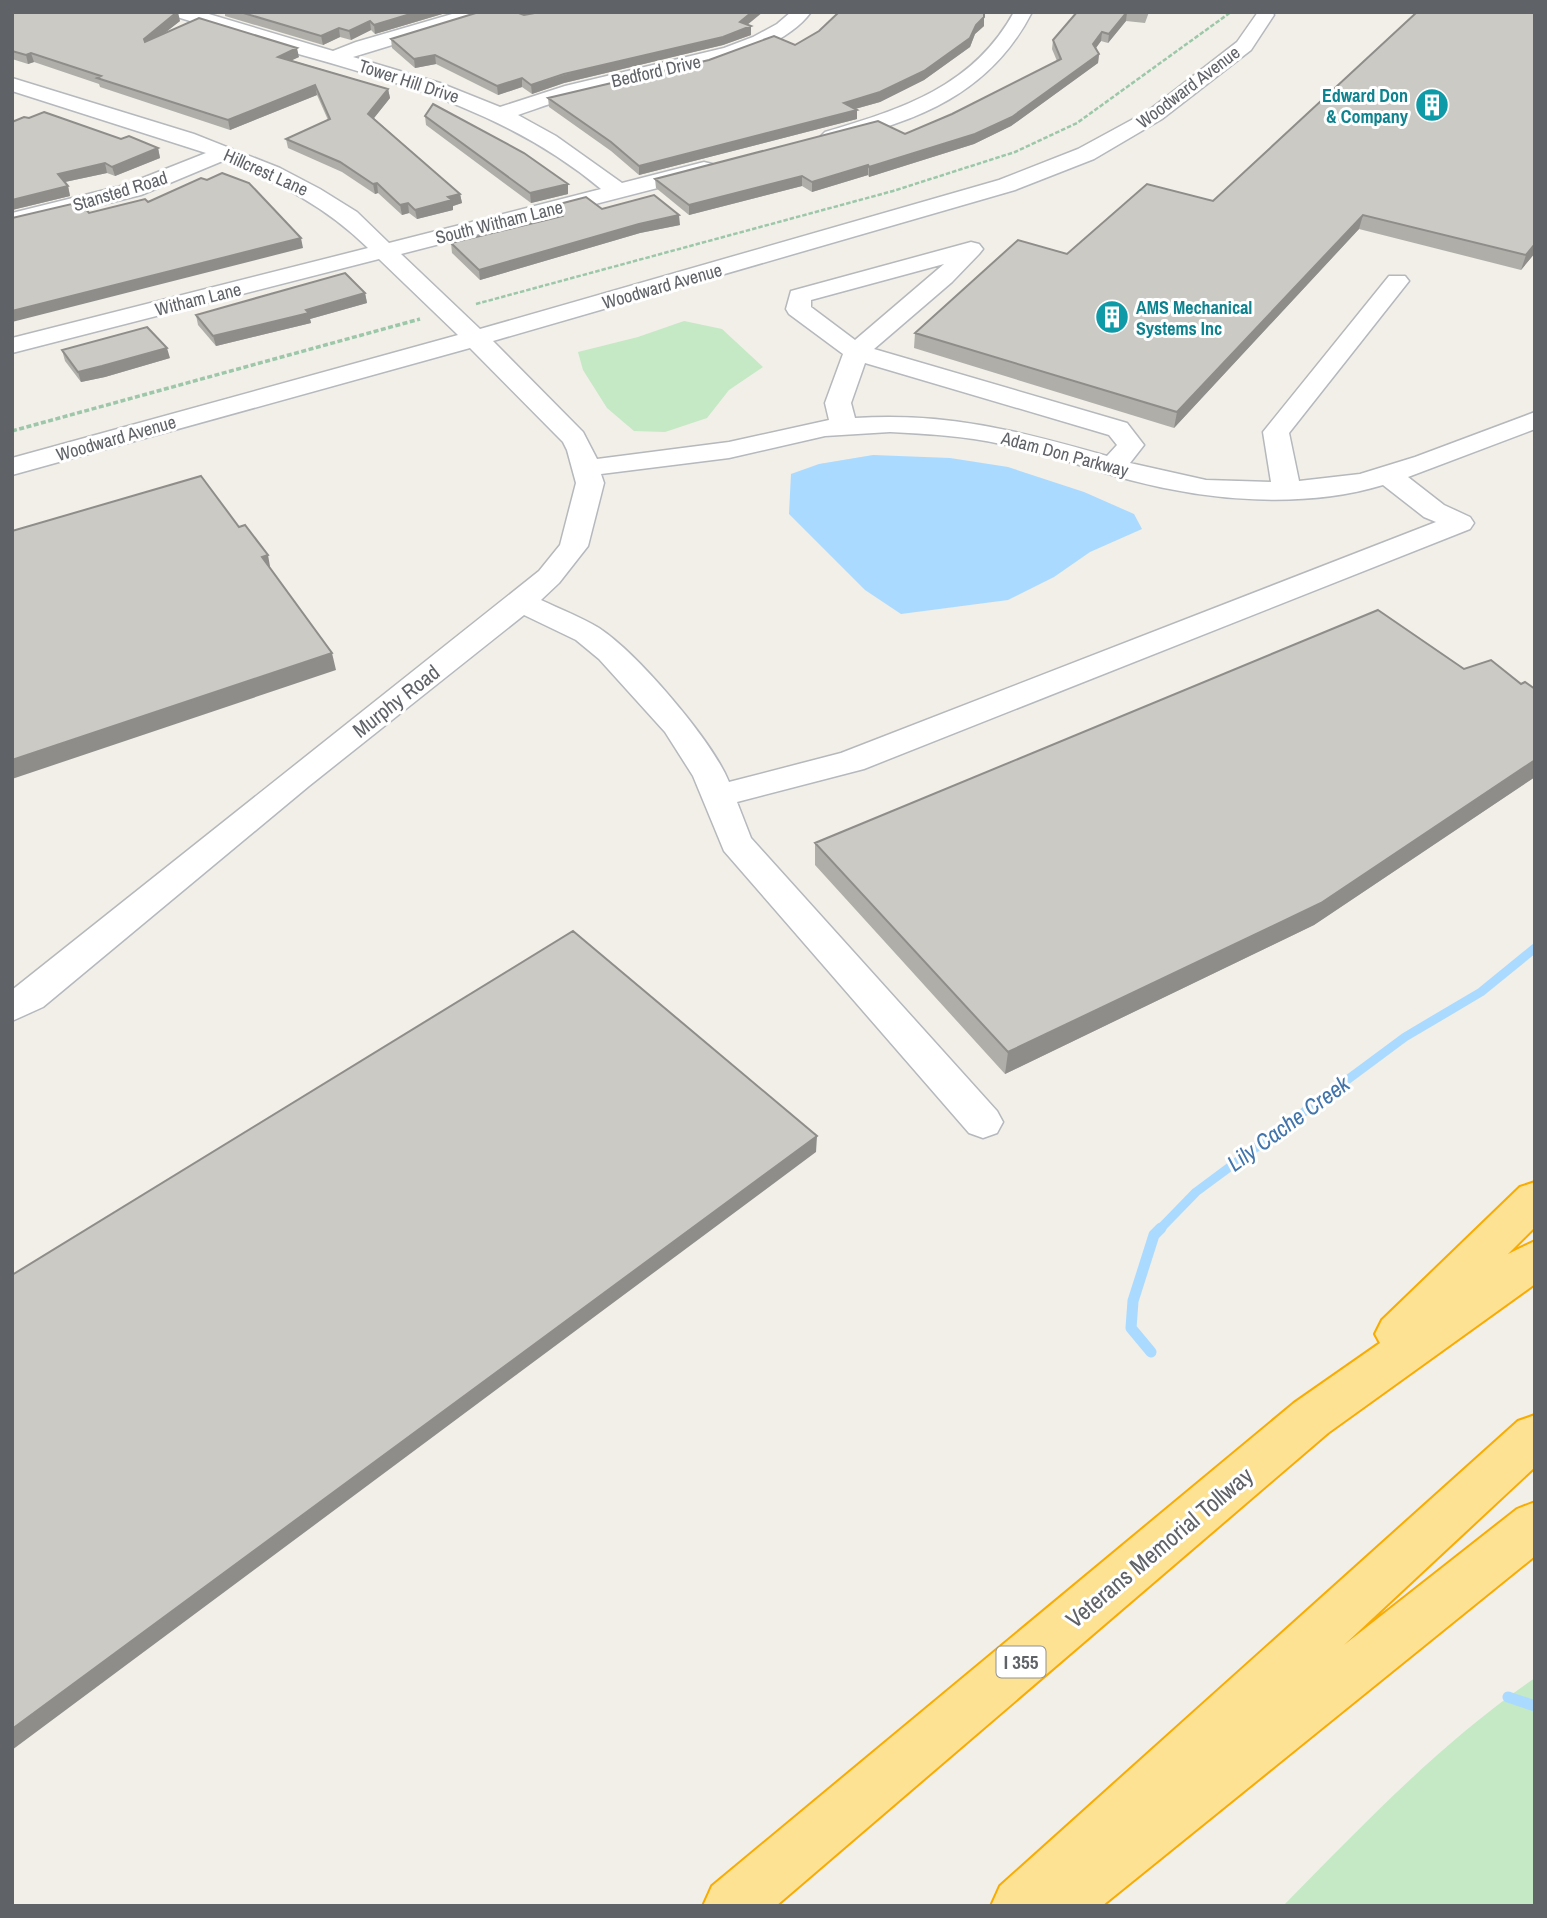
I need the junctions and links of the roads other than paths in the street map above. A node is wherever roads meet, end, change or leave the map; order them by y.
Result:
1 (480, 12) edge
2 (802, 12) edge
3 (1023, 12) edge
4 (185, 13) edge
5 (1266, 13) edge
6 (334, 58) junction
7 (18, 90) edge
8 (501, 114) junction
9 (817, 140) edge
10 (224, 153) junction
11 (724, 164) edge
12 (618, 191) junction
13 (12, 220) edge
14 (383, 252) junction
15 (1397, 281) dead end
16 (468, 322) junction
17 (12, 346) edge
18 (856, 352) junction
19 (1535, 420) edge
20 (844, 427) junction
21 (12, 444) edge
22 (1113, 466) junction
23 (12, 467) edge
24 (587, 468) junction
25 (1387, 474) junction
26 (1287, 491) junction
27 (521, 602) junction
28 (719, 796) junction
29 (12, 1007) edge
30 (983, 1122) dead end
31 (1535, 1199) edge
32 (1535, 1259) edge
33 (1311, 1418) junction
34 (1535, 1436) edge
35 (1535, 1525) edge
36 (732, 1906) edge
37 (1020, 1906) edge
38 (1056, 1906) edge

1 - 6 street
2 - 8 street, Bedford Drive
3 - 9 street
4 - 6 street, Tower Hill Drive
5 - 16 street, Woodward Avenue
5 - 16 street, Woodward Avenue
6 - 8 street, Tower Hill Drive
7 - 10 street, Hillcrest Lane
8 - 12 street, Tower Hill Drive
10 - 13 street, Stansted Road
10 - 14 street, Hillcrest Lane
11 - 12 street, South Witham Lane
12 - 14 street, South Witham Lane
14 - 16 street, Hillcrest Lane
14 - 17 street, Witham Lane
15 - 26 street
16 - 21 street, Woodward Avenue
16 - 23 street, Woodward Avenue
16 - 24 street, Murphy Road
18 - 18 street
18 - 20 street
18 - 22 street
19 - 25 street, Adam Don Parkway
20 - 22 street, Adam Don Parkway
20 - 24 street, Adam Don Parkway
22 - 26 street, Adam Don Parkway
24 - 27 street, Murphy Road
25 - 26 street, Adam Don Parkway
25 - 28 street
27 - 28 street
27 - 29 street, Murphy Road
28 - 30 street
31 - 33 highway
32 - 33 highway, Veterans Memorial Tollway / I 355
33 - 36 highway, Veterans Memorial Tollway / I 355
34 - 37 highway
35 - 38 highway

